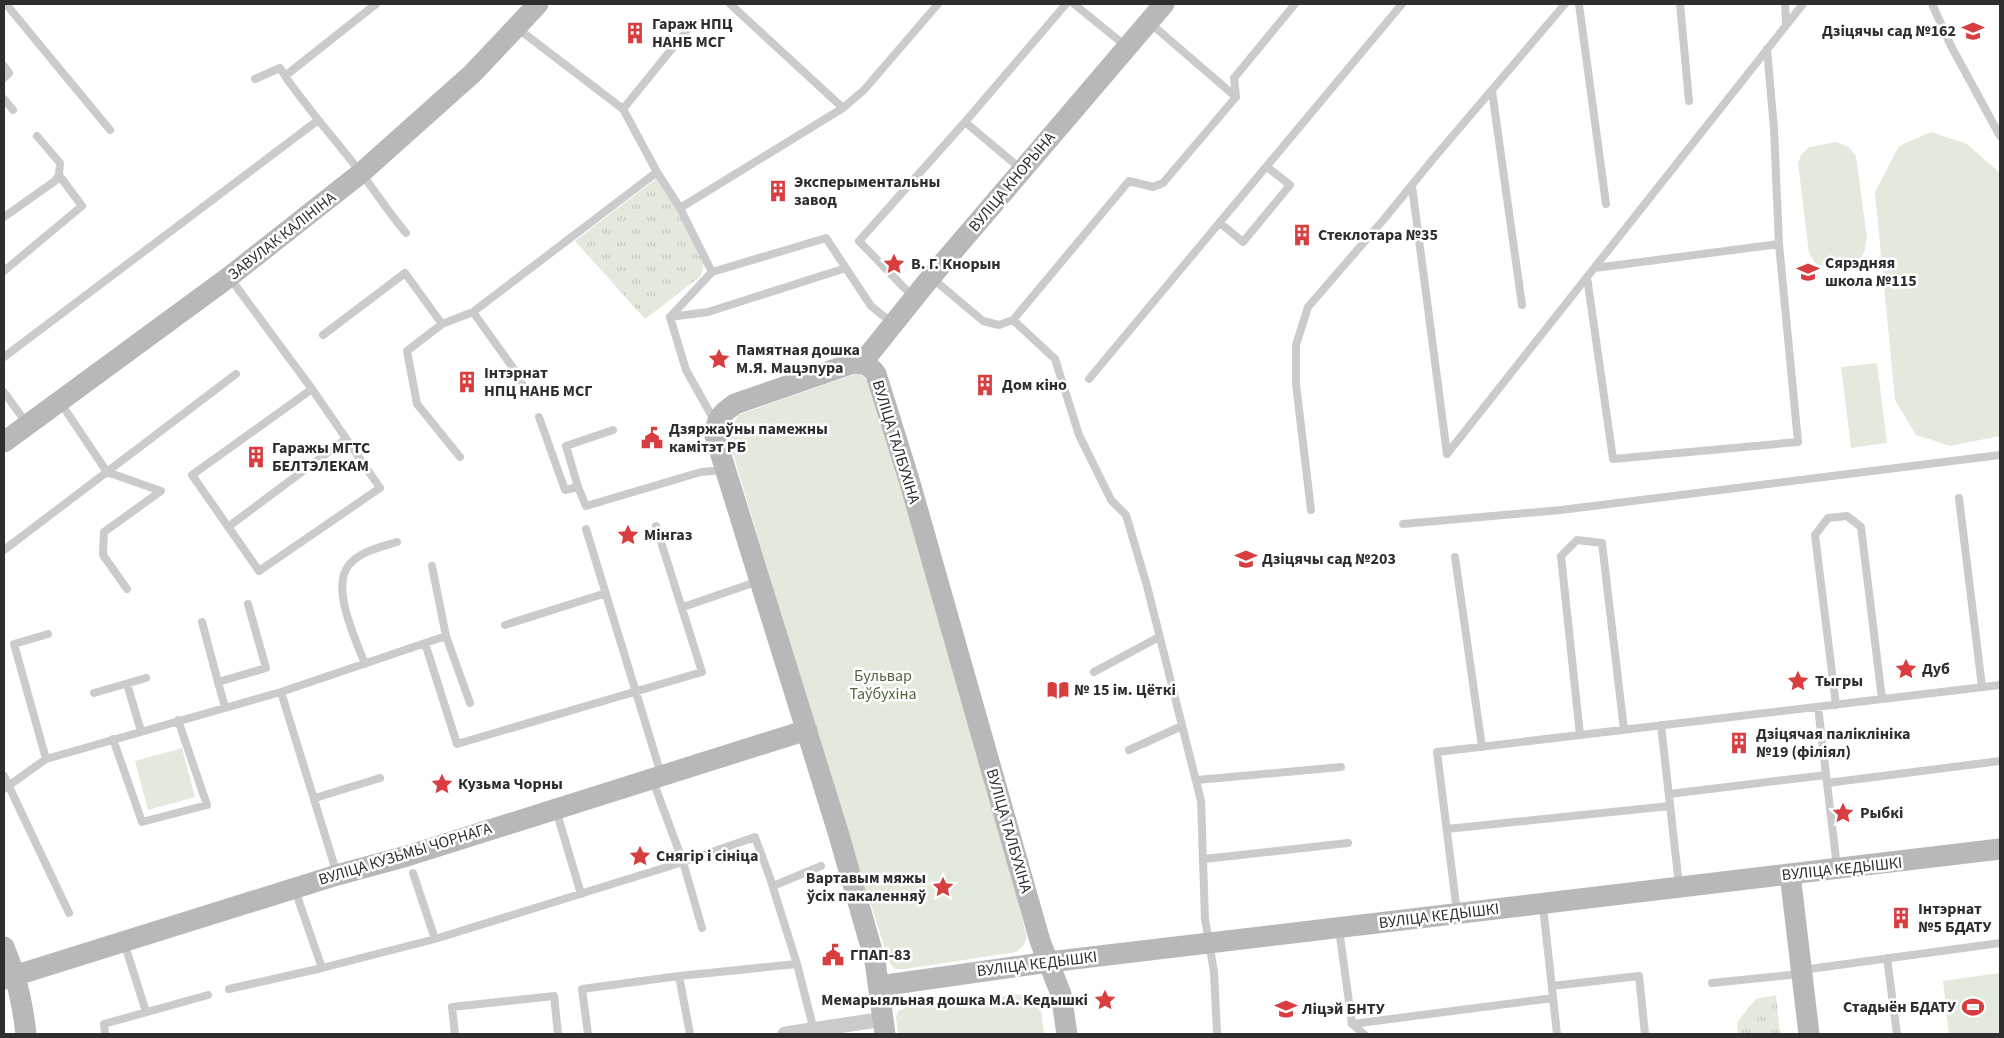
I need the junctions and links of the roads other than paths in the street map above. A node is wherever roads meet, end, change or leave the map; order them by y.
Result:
1 (6, 4) edge
2 (376, 4) edge
3 (730, 4) edge
4 (938, 4) edge
5 (1066, 4) edge
6 (1074, 4) edge
7 (1164, 4) edge
8 (1295, 4) edge
9 (1402, 4) edge
10 (1566, 4) edge
11 (1579, 4) edge
12 (1680, 4) edge
13 (1785, 4) edge
14 (1802, 4) edge
15 (1932, 4) edge
16 (536, 5) edge
17 (1148, 22) junction
18 (692, 24) dead end
19 (1786, 24) junction
20 (517, 28) junction
21 (1127, 47) junction
22 (1767, 49) junction
23 (4, 66) edge
24 (286, 76) junction
25 (4, 78) edge
26 (255, 79) dead end
27 (1492, 91) junction
28 (1236, 97) junction
29 (4, 99) edge
30 (1689, 100) dead end
31 (843, 108) junction
32 (13, 110) dead end
33 (624, 110) junction
34 (318, 121) junction
35 (965, 122) junction
36 (110, 130) dead end
37 (37, 136) dead end
38 (2000, 136) edge
39 (1268, 167) junction
40 (1022, 171) junction
41 (657, 172) junction
42 (361, 173) junction
43 (59, 175) junction
44 (1412, 186) junction
45 (1606, 204) dead end
46 (680, 208) junction
47 (4, 217) edge
48 (1220, 223) junction
49 (406, 233) dead end
50 (1779, 244) junction
51 (846, 268) junction
52 (1594, 268) junction
53 (4, 272) edge
54 (712, 272) junction
55 (229, 277) junction
56 (931, 277) junction
57 (1587, 277) junction
58 (914, 298) junction
59 (1522, 305) dead end
60 (473, 312) junction
61 (670, 317) junction
62 (1013, 320) junction
63 (442, 324) junction
64 (894, 324) junction
65 (323, 334) dead end
66 (4, 357) edge
67 (862, 363) junction
68 (236, 374) dead end
69 (1089, 379) dead end
70 (312, 389) junction
71 (4, 392) edge
72 (528, 395) dead end
73 (59, 400) junction
74 (539, 417) dead end
75 (27, 424) junction
76 (716, 424) junction
77 (613, 430) dead end
78 (346, 439) junction
79 (4, 442) edge
80 (2000, 455) edge
81 (460, 457) dead end
82 (726, 469) junction
83 (107, 472) junction
84 (578, 487) junction
85 (1959, 498) dead end
86 (1311, 510) dead end
87 (1403, 524) dead end
88 (656, 526) dead end
89 (228, 527) junction
90 (586, 529) dead end
91 (397, 542) dead end
92 (4, 550) edge
93 (1456, 557) dead end
94 (432, 566) dead end
95 (760, 581) junction
96 (127, 589) dead end
97 (606, 593) junction
98 (248, 604) dead end
99 (683, 607) junction
100 (202, 622) dead end
101 (504, 625) dead end
102 (48, 634) dead end
103 (446, 636) junction
104 (1160, 637) junction
105 (426, 644) junction
106 (365, 664) junction
107 (1094, 672) dead end
108 (146, 678) dead end
109 (218, 682) junction
110 (127, 684) junction
111 (2000, 685) edge
112 (1982, 687) junction
113 (281, 692) junction
114 (636, 692) junction
115 (94, 693) dead end
116 (1882, 699) junction
117 (470, 703) dead end
118 (1836, 705) junction
119 (225, 707) junction
120 (1818, 707) junction
121 (178, 720) junction
122 (1182, 726) junction
123 (1661, 726) junction
124 (807, 730) junction
125 (1624, 730) junction
126 (141, 731) junction
127 (1580, 735) junction
128 (112, 739) junction
129 (1482, 747) junction
130 (1129, 750) dead end
131 (46, 758) junction
132 (2000, 761) edge
133 (1341, 767) dead end
134 (4, 776) edge
135 (656, 777) junction
136 (380, 778) dead end
137 (1827, 779) junction
138 (1197, 780) junction
139 (7, 788) edge
140 (1669, 794) junction
141 (315, 798) junction
142 (1670, 806) junction
143 (556, 808) junction
144 (1447, 829) junction
145 (1348, 843) dead end
146 (2000, 850) edge
147 (1204, 860) junction
148 (683, 862) junction
149 (821, 866) dead end
150 (1838, 869) junction
151 (412, 873) dead end
152 (1790, 874) junction
153 (337, 875) junction
154 (772, 886) junction
155 (1680, 887) junction
156 (294, 888) junction
157 (581, 894) junction
158 (1543, 904) junction
159 (69, 913) dead end
160 (1457, 914) junction
161 (702, 928) dead end
162 (1339, 928) junction
163 (435, 939) junction
164 (124, 942) junction
165 (2000, 942) edge
166 (1210, 943) junction
167 (4, 947) edge
168 (1887, 958) junction
169 (1049, 962) junction
170 (796, 964) junction
171 (322, 968) junction
172 (1802, 972) junction
173 (679, 976) junction
174 (10, 977) edge
175 (1712, 983) dead end
176 (879, 986) junction
177 (1552, 986) junction
178 (229, 989) dead end
179 (208, 995) dead end
180 (1553, 998) junction
181 (146, 1012) junction
182 (1352, 1024) junction
183 (884, 1027) edge
184 (814, 1031) junction
185 (26, 1034) edge
186 (105, 1034) edge
187 (456, 1034) edge
188 (558, 1034) edge
189 (588, 1034) edge
190 (690, 1034) edge
191 (785, 1034) edge
192 (1067, 1034) edge
193 (1217, 1034) edge
194 (1364, 1034) edge
195 (1557, 1034) edge
196 (1645, 1034) edge
197 (1809, 1034) edge
198 (1897, 1034) edge

1 - 36 lane
2 - 24 lane
3 - 31 lane
4 - 31 lane
5 - 35 lane
6 - 21 lane
7 - 17 main road, ВУЛІЦА КНОРЫНА
8 - 28 lane
9 - 39 lane
10 - 27 lane
11 - 45 lane
12 - 30 lane
13 - 19 lane
14 - 19 lane
15 - 38 lane
16 - 20 main road, ЗАВУЛАК КАЛІНІНА
17 - 21 main road, ВУЛІЦА КНОРЫНА
17 - 28 lane
18 - 33 lane
19 - 22 lane
20 - 33 lane
20 - 42 main road, ЗАВУЛАК КАЛІНІНА
21 - 40 main road, ВУЛІЦА КНОРЫНА
22 - 50 lane
22 - 52 lane
23 - 25 lane
24 - 26 lane
24 - 34 lane
27 - 44 lane
27 - 59 lane
28 - 62 lane
29 - 32 lane
31 - 46 lane
33 - 41 lane
34 - 42 lane
34 - 66 lane
35 - 40 lane
35 - 58 lane
37 - 43 lane
39 - 48 lane
39 - 48 lane
40 - 56 main road, ВУЛІЦА КНОРЫНА
41 - 46 lane
41 - 60 lane
42 - 49 lane
42 - 55 main road, ЗАВУЛАК КАЛІНІНА
43 - 47 lane
43 - 53 lane
44 - 57 lane
44 - 86 lane
46 - 54 lane
48 - 69 lane
50 - 52 lane
50 - 57 lane
51 - 54 lane
51 - 61 lane
51 - 64 lane
52 - 57 lane
54 - 61 lane
55 - 70 lane
55 - 73 main road, ЗАВУЛАК КАЛІНІНА
56 - 58 main road, ВУЛІЦА КНОРЫНА
56 - 62 lane
58 - 64 main road, ВУЛІЦА КНОРЫНА
60 - 63 lane
60 - 72 lane
61 - 76 lane
62 - 104 lane
63 - 65 lane
63 - 81 lane
64 - 67 main road, ВУЛІЦА КНОРЫНА
67 - 76 main road, ВУЛІЦА ТАЛБУХІНА
67 - 169 main road, ВУЛІЦА ТАЛБУХІНА
68 - 83 lane
70 - 78 lane
70 - 89 lane
71 - 75 lane
73 - 75 main road, ЗАВУЛАК КАЛІНІНА
73 - 83 lane
74 - 84 lane
75 - 79 main road, ЗАВУЛАК КАЛІНІНА
76 - 82 main road
77 - 84 lane
78 - 89 lane
78 - 89 lane
80 - 87 lane
82 - 84 lane
82 - 95 main road
83 - 92 lane
83 - 96 lane
85 - 112 lane
88 - 99 lane
90 - 97 lane
91 - 106 lane
93 - 129 lane
94 - 103 lane
95 - 99 lane
95 - 124 main road
97 - 101 lane
97 - 114 lane
98 - 109 lane
99 - 114 lane
100 - 109 lane
102 - 131 lane
103 - 105 lane
103 - 117 lane
104 - 107 lane
104 - 122 lane
105 - 106 lane
105 - 114 lane
106 - 113 lane
108 - 110 lane
109 - 119 lane
110 - 115 lane
110 - 126 lane
111 - 112 lane
112 - 116 lane
113 - 119 lane
113 - 141 lane
114 - 135 lane
116 - 118 lane
116 - 118 lane
118 - 120 lane
119 - 121 lane
120 - 123 lane
120 - 137 lane
121 - 126 lane
121 - 128 lane
122 - 130 lane
122 - 138 lane
123 - 125 lane
123 - 140 lane
124 - 135 main road, ВУЛІЦА КУЗЬМЫ ЧОРНАГА
124 - 176 main road
125 - 127 lane
125 - 127 lane
126 - 128 lane
127 - 129 lane
128 - 131 lane
129 - 144 lane
131 - 139 lane
132 - 137 lane
133 - 138 lane
134 - 139 lane
135 - 143 main road, ВУЛІЦА КУЗЬМЫ ЧОРНАГА
135 - 148 lane
136 - 141 lane
137 - 140 lane
137 - 150 lane
138 - 147 lane
139 - 159 lane
140 - 142 lane
141 - 153 lane
142 - 144 lane
142 - 155 lane
143 - 153 main road, ВУЛІЦА КУЗЬМЫ ЧОРНАГА
143 - 157 lane
144 - 160 lane
145 - 147 lane
146 - 150 main road, ВУЛІЦА КЕДЫШКІ
147 - 166 lane
148 - 154 lane
148 - 157 lane
148 - 161 lane
149 - 154 lane
150 - 152 main road, ВУЛІЦА КЕДЫШКІ
151 - 163 lane
152 - 155 main road, ВУЛІЦА КЕДЫШКІ
152 - 172 main road
153 - 156 main road, ВУЛІЦА КУЗЬМЫ ЧОРНАГА
154 - 170 lane
155 - 158 main road, ВУЛІЦА КЕДЫШКІ
156 - 164 main road, ВУЛІЦА КУЗЬМЫ ЧОРНАГА
156 - 171 lane
157 - 163 lane
158 - 160 main road, ВУЛІЦА КЕДЫШКІ
158 - 177 lane
160 - 162 main road, ВУЛІЦА КЕДЫШКІ
162 - 166 main road, ВУЛІЦА КЕДЫШКІ
162 - 182 lane
163 - 171 lane
164 - 174 main road, ВУЛІЦА КУЗЬМЫ ЧОРНАГА
164 - 181 lane
165 - 168 lane
166 - 169 main road, ВУЛІЦА КЕДЫШКІ
166 - 193 lane
167 - 174 main road
168 - 172 lane
168 - 198 lane
169 - 176 main road, ВУЛІЦА КЕДЫШКІ
169 - 192 main road, ВУЛІЦА ТАЛБУХІНА
170 - 173 lane
170 - 184 lane
171 - 178 lane
172 - 175 lane
172 - 197 main road
173 - 189 lane
173 - 190 lane
174 - 185 main road
176 - 183 main road
177 - 180 lane
177 - 196 lane
179 - 181 lane
180 - 182 lane
180 - 195 lane
181 - 186 lane
182 - 194 lane
183 - 184 street
184 - 191 street
187 - 188 lane

